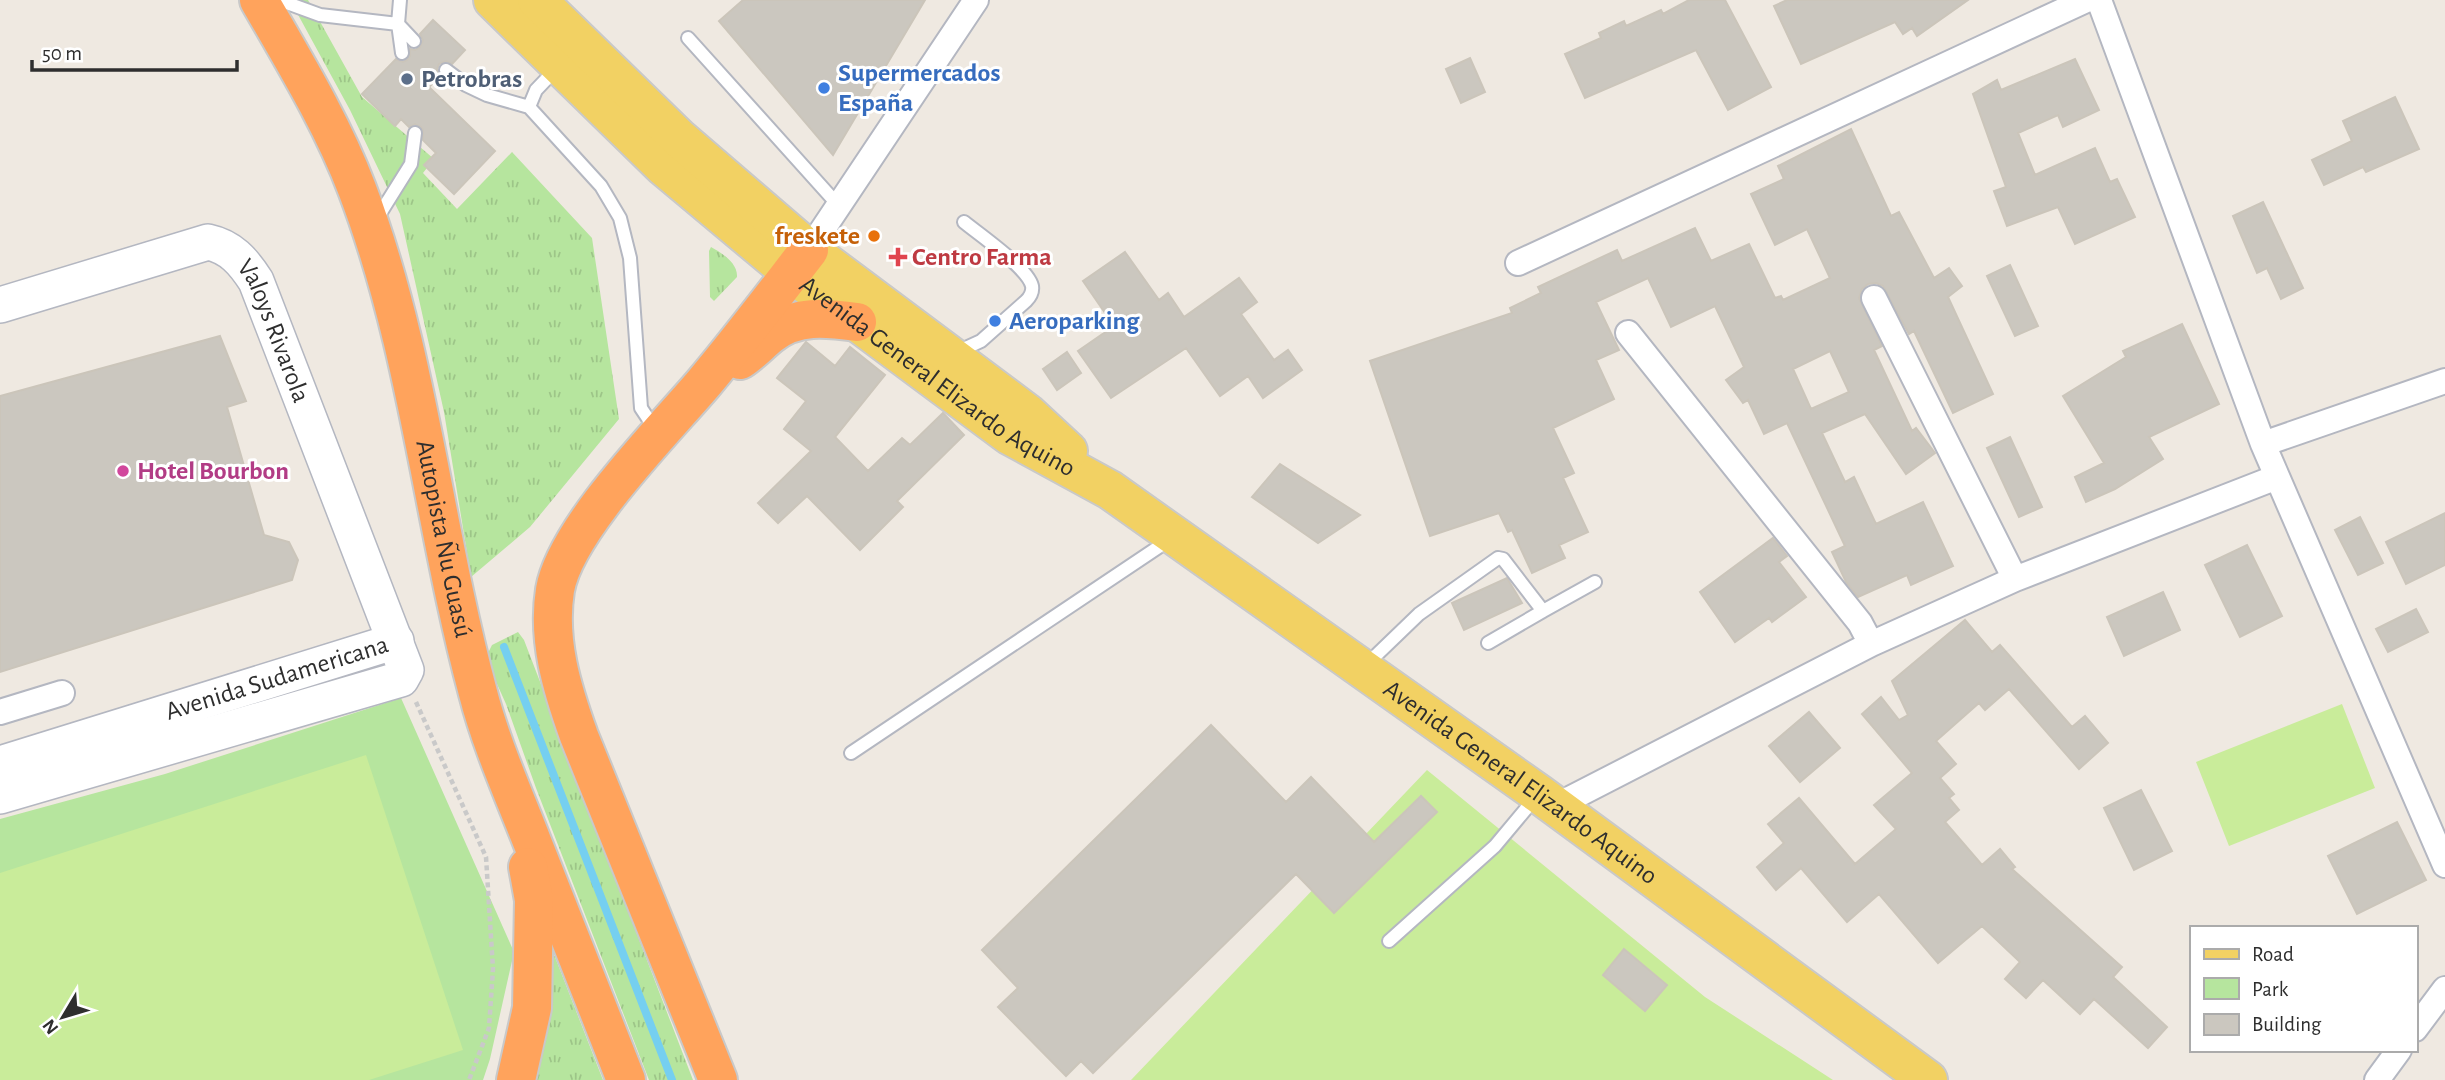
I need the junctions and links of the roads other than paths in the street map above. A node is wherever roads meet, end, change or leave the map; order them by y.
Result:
1 (259, 0) edge
2 (279, 0) edge
3 (400, 0) edge
4 (493, 0) edge
5 (537, 0) edge
6 (976, 0) edge
7 (2086, 0) edge
8 (2099, 0) edge
9 (398, 24) junction
10 (688, 38) dead end
11 (414, 41) dead end
12 (401, 53) dead end
13 (559, 65) junction
14 (446, 70) dead end
15 (529, 107) junction
16 (415, 133) dead end
17 (839, 206) junction
18 (964, 222) dead end
19 (370, 228) junction
20 (800, 262) junction
21 (1518, 264) dead end
22 (1874, 298) dead end
23 (0, 305) edge
24 (857, 322) junction
25 (1628, 333) dead end
26 (950, 355) junction
27 (705, 381) junction
28 (2445, 381) edge
29 (659, 435) junction
30 (2263, 444) junction
31 (2277, 477) junction
32 (1110, 490) junction
33 (1175, 536) junction
34 (2015, 579) junction
35 (1595, 582) dead end
36 (1543, 611) junction
37 (396, 641) junction
38 (1488, 643) dead end
39 (1871, 644) junction
40 (1362, 669) junction
41 (62, 693) dead end
42 (0, 712) edge
43 (851, 753) dead end
44 (0, 764) edge
45 (513, 793) junction
46 (0, 796) edge
47 (1547, 800) junction
48 (2445, 864) edge
49 (1389, 941) dead end
50 (2445, 990) edge
51 (2417, 1026) edge
52 (2398, 1052) edge
53 (516, 1080) edge
54 (626, 1080) edge
55 (718, 1080) edge
56 (1928, 1080) edge
57 (2377, 1080) edge

1 - 19 highway, Autopista Ñu Guasú
2 - 9 lane
3 - 9 lane
4 - 13 main road, Avenida General Elizardo Aquino
5 - 20 main road, Avenida General Elizardo Aquino
6 - 17 street
7 - 21 street
8 - 30 street
9 - 11 lane
9 - 12 lane
10 - 17 lane
13 - 15 lane
13 - 20 main road, Avenida General Elizardo Aquino
14 - 15 lane
15 - 29 lane
16 - 19 lane
17 - 20 street
18 - 26 lane
19 - 45 highway, Autopista Ñu Guasú
20 - 24 main road, Avenida General Elizardo Aquino
20 - 26 main road, Avenida General Elizardo Aquino
20 - 27 highway
22 - 34 street
23 - 37 street, Valoys Rivarola
24 - 27 highway
24 - 32 main road, Avenida General Elizardo Aquino
25 - 39 street
26 - 32 main road, Avenida General Elizardo Aquino
27 - 29 highway
28 - 30 street
29 - 55 highway
30 - 31 street
31 - 34 street
31 - 48 street
32 - 33 main road, Avenida General Elizardo Aquino
33 - 40 main road, Avenida General Elizardo Aquino
33 - 43 lane
34 - 39 street
35 - 36 lane
36 - 38 lane
36 - 40 lane
37 - 44 street, Avenida Sudamericana
37 - 46 street, Avenida Sudamericana
39 - 47 street
40 - 47 main road, Avenida General Elizardo Aquino
41 - 42 street
45 - 53 highway
45 - 54 highway, Autopista Ñu Guasú
47 - 49 lane
47 - 56 main road, Avenida General Elizardo Aquino
50 - 51 street
52 - 57 street

